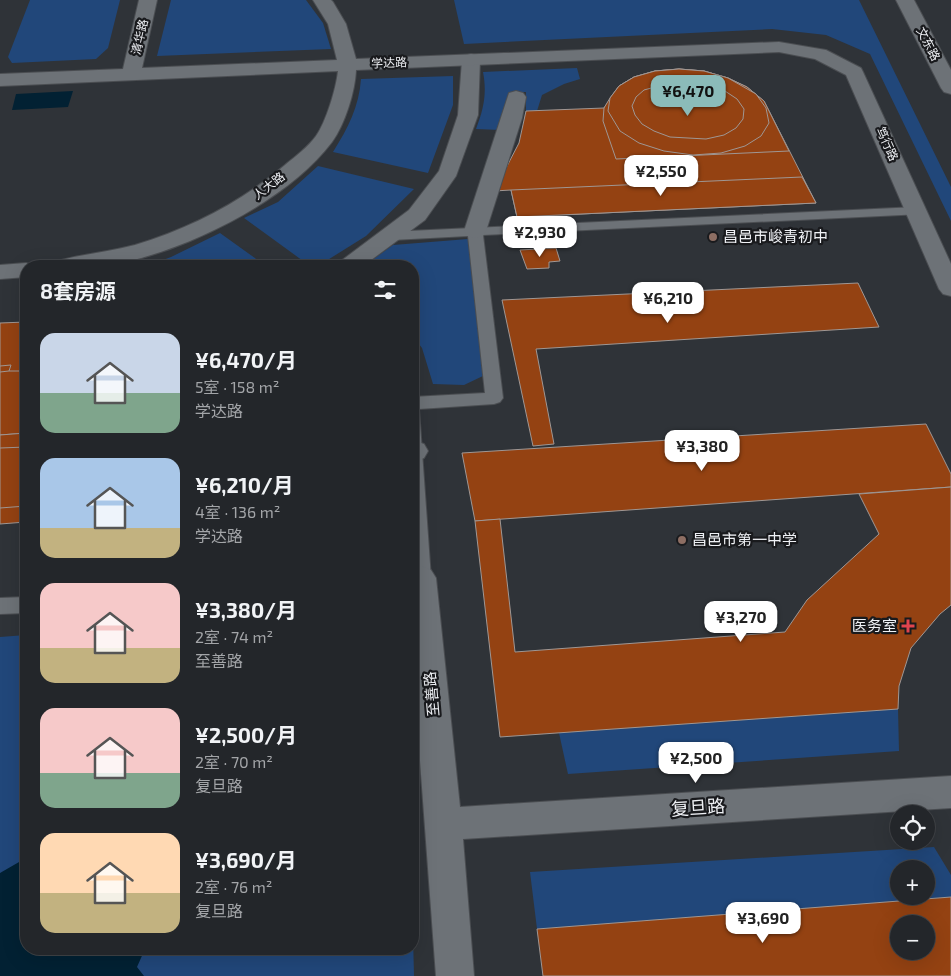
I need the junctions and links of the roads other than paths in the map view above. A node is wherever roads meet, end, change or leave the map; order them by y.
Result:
1 (148, 0) edge
2 (322, 0) edge
3 (905, 0) edge
4 (778, 47) joint
5 (470, 60) junction
6 (348, 65) junction
7 (131, 74) junction
8 (0, 80) edge
9 (951, 88) edge
10 (516, 97) dead end
11 (481, 143) junction
12 (916, 211) junction
13 (475, 230) junction
14 (392, 235) junction
15 (102, 260) edge
16 (357, 260) edge
17 (20, 270) edge
18 (0, 272) edge
19 (951, 290) edge
20 (419, 403) edge
21 (419, 596) edge
22 (20, 605) edge
23 (0, 606) edge
24 (951, 792) edge
25 (444, 824) junction
26 (455, 976) edge

1 - 7 street, 清华路
2 - 6 street, 人大路
3 - 9 street, 文东路
4 - 5 street, 学达路
4 - 12 street, 笃行路
5 - 6 street, 学达路
5 - 11 street
6 - 7 street, 学达路
6 - 15 street, 人大路
7 - 8 street, 学达路
10 - 11 street
11 - 13 street
11 - 14 street
12 - 13 lane
12 - 19 street, 笃行路
13 - 14 lane
13 - 20 lane
14 - 16 street
17 - 18 street
21 - 25 street, 至善路
22 - 23 lane
24 - 25 street, 复旦路
25 - 26 street, 至善路

